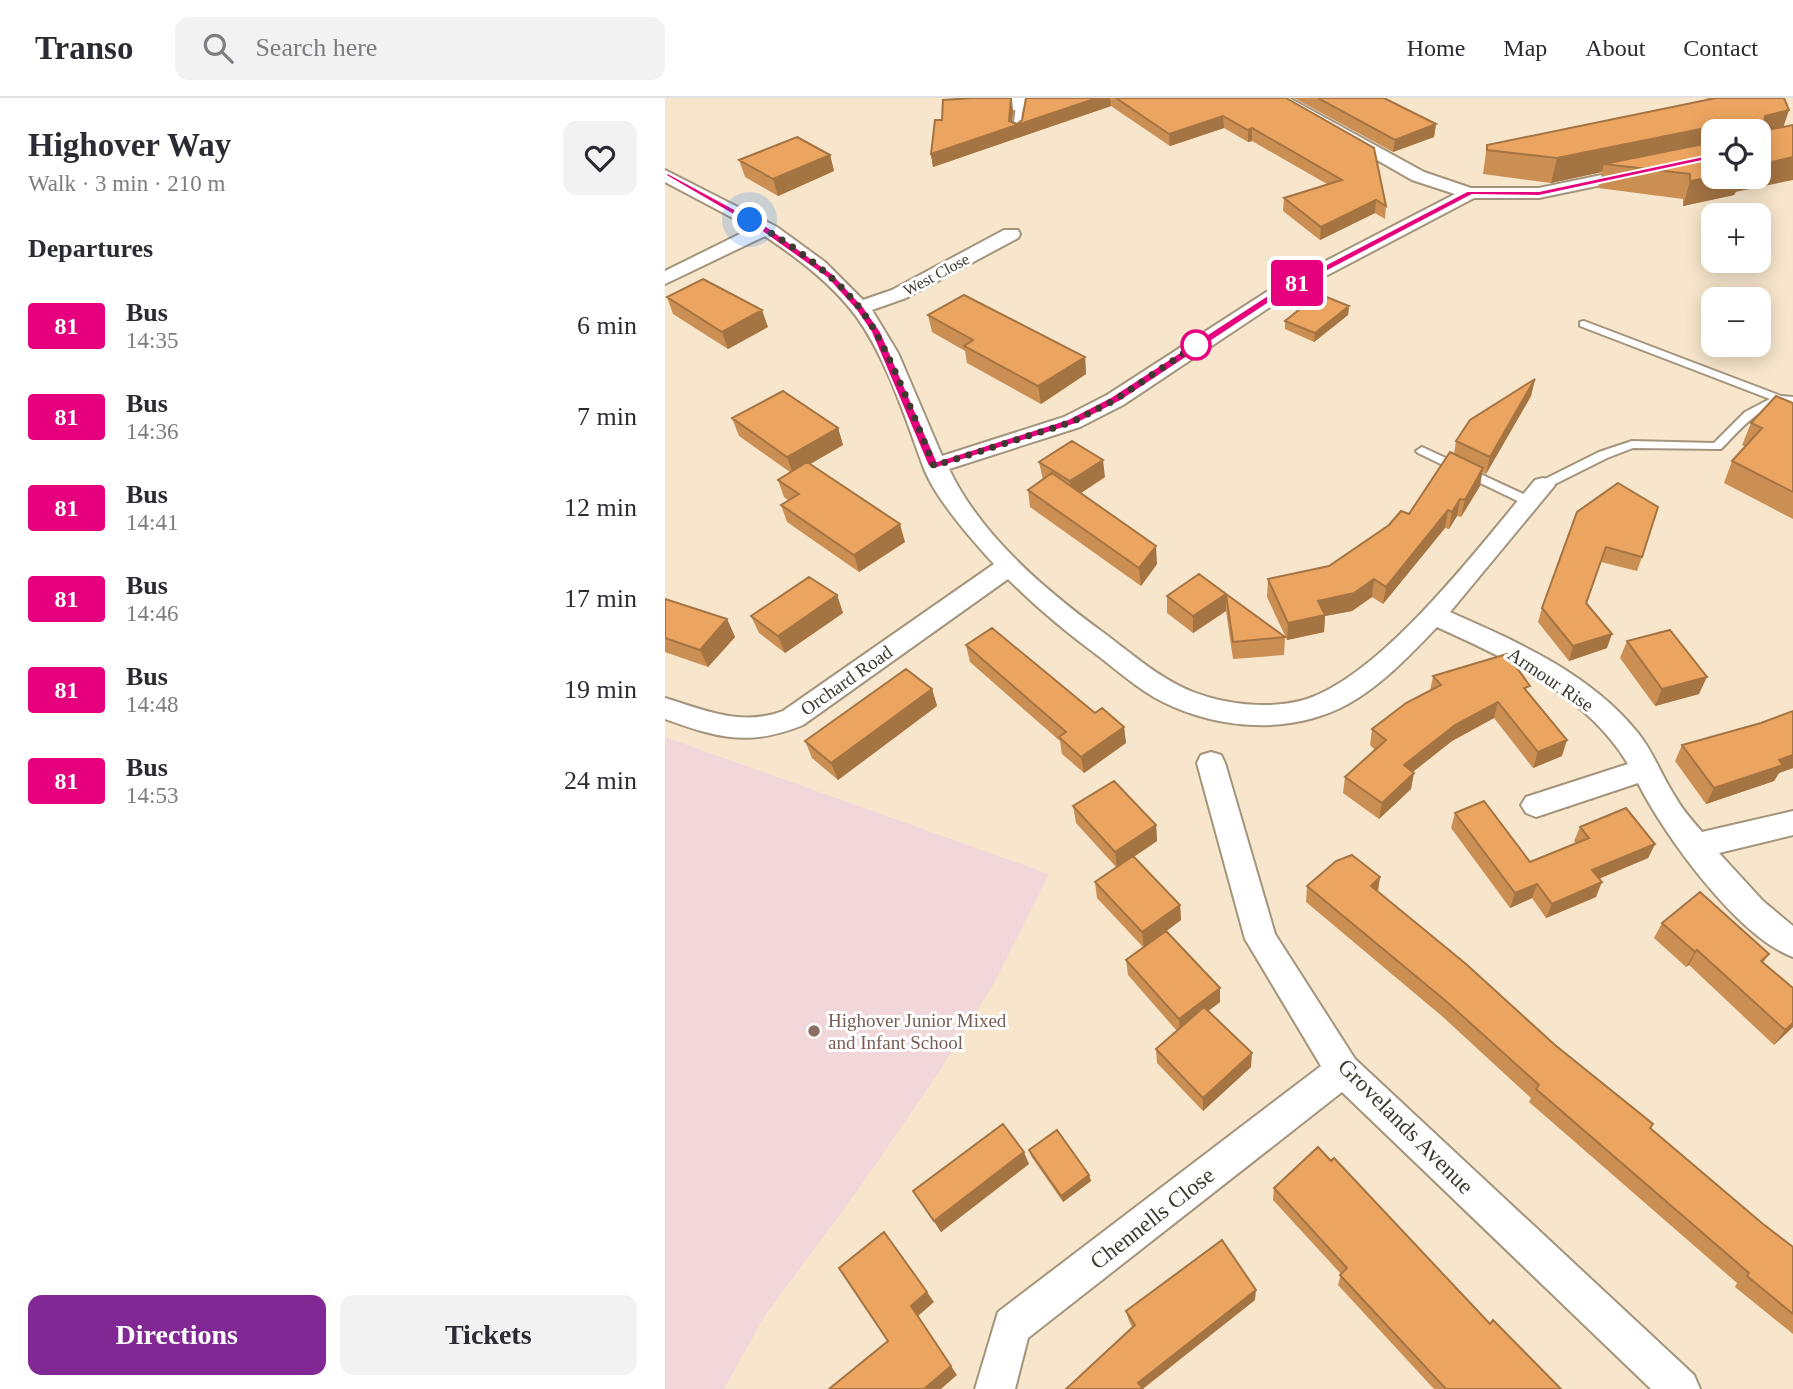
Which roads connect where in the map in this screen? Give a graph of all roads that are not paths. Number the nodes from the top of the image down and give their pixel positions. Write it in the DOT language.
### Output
graph roads {
  1 [pos="1277,98"];
  2 [pos="1019,103"];
  3 [pos="1017,132"];
  4 [pos="1648,171"];
  5 [pos="665,175"];
  6 [pos="1470,193"];
  7 [pos="765,229"];
  8 [pos="1011,234"];
  9 [pos="665,278"];
  10 [pos="859,308"];
  11 [pos="1584,324"];
  12 [pos="1779,400"];
  13 [pos="1793,400"];
  14 [pos="1423,452"];
  15 [pos="934,466"];
  16 [pos="1536,493"];
  17 [pos="1009,566"];
  18 [pos="1435,616"];
  19 [pos="665,708"];
  20 [pos="1211,763"];
  21 [pos="1646,770"];
  22 [pos="1536,805"];
  23 [pos="1793,823"];
  24 [pos="1696,846"];
  25 [pos="1793,943"];
  26 [pos="1343,1070"];
  27 [pos="995,1389"];
  28 [pos="1680,1389"];
  1 -- 6 [label="street"];
  2 -- 3 [label="lane"];
  4 -- 6 [label="street"];
  5 -- 7 [label="street"];
  6 -- 15 [label="street"];
  7 -- 9 [label="street"];
  7 -- 10 [label="street"];
  8 -- 10 [label="street, West Close"];
  10 -- 15 [label="street"];
  11 -- 12 [label="lane"];
  12 -- 13 [label="lane"];
  12 -- 16 [label="lane"];
  14 -- 16 [label="lane"];
  15 -- 17 [label="street"];
  16 -- 18 [label="street"];
  17 -- 18 [label="street"];
  17 -- 19 [label="street, Orchard Road"];
  18 -- 21 [label="street, Armour Rise"];
  20 -- 26 [label="street, Grovelands Avenue"];
  21 -- 22 [label="street"];
  21 -- 24 [label="street, Armour Rise"];
  23 -- 24 [label="street"];
  24 -- 25 [label="street, Armour Rise"];
  26 -- 27 [label="street, Chennells Close"];
  26 -- 28 [label="street, Grovelands Avenue"];
}
